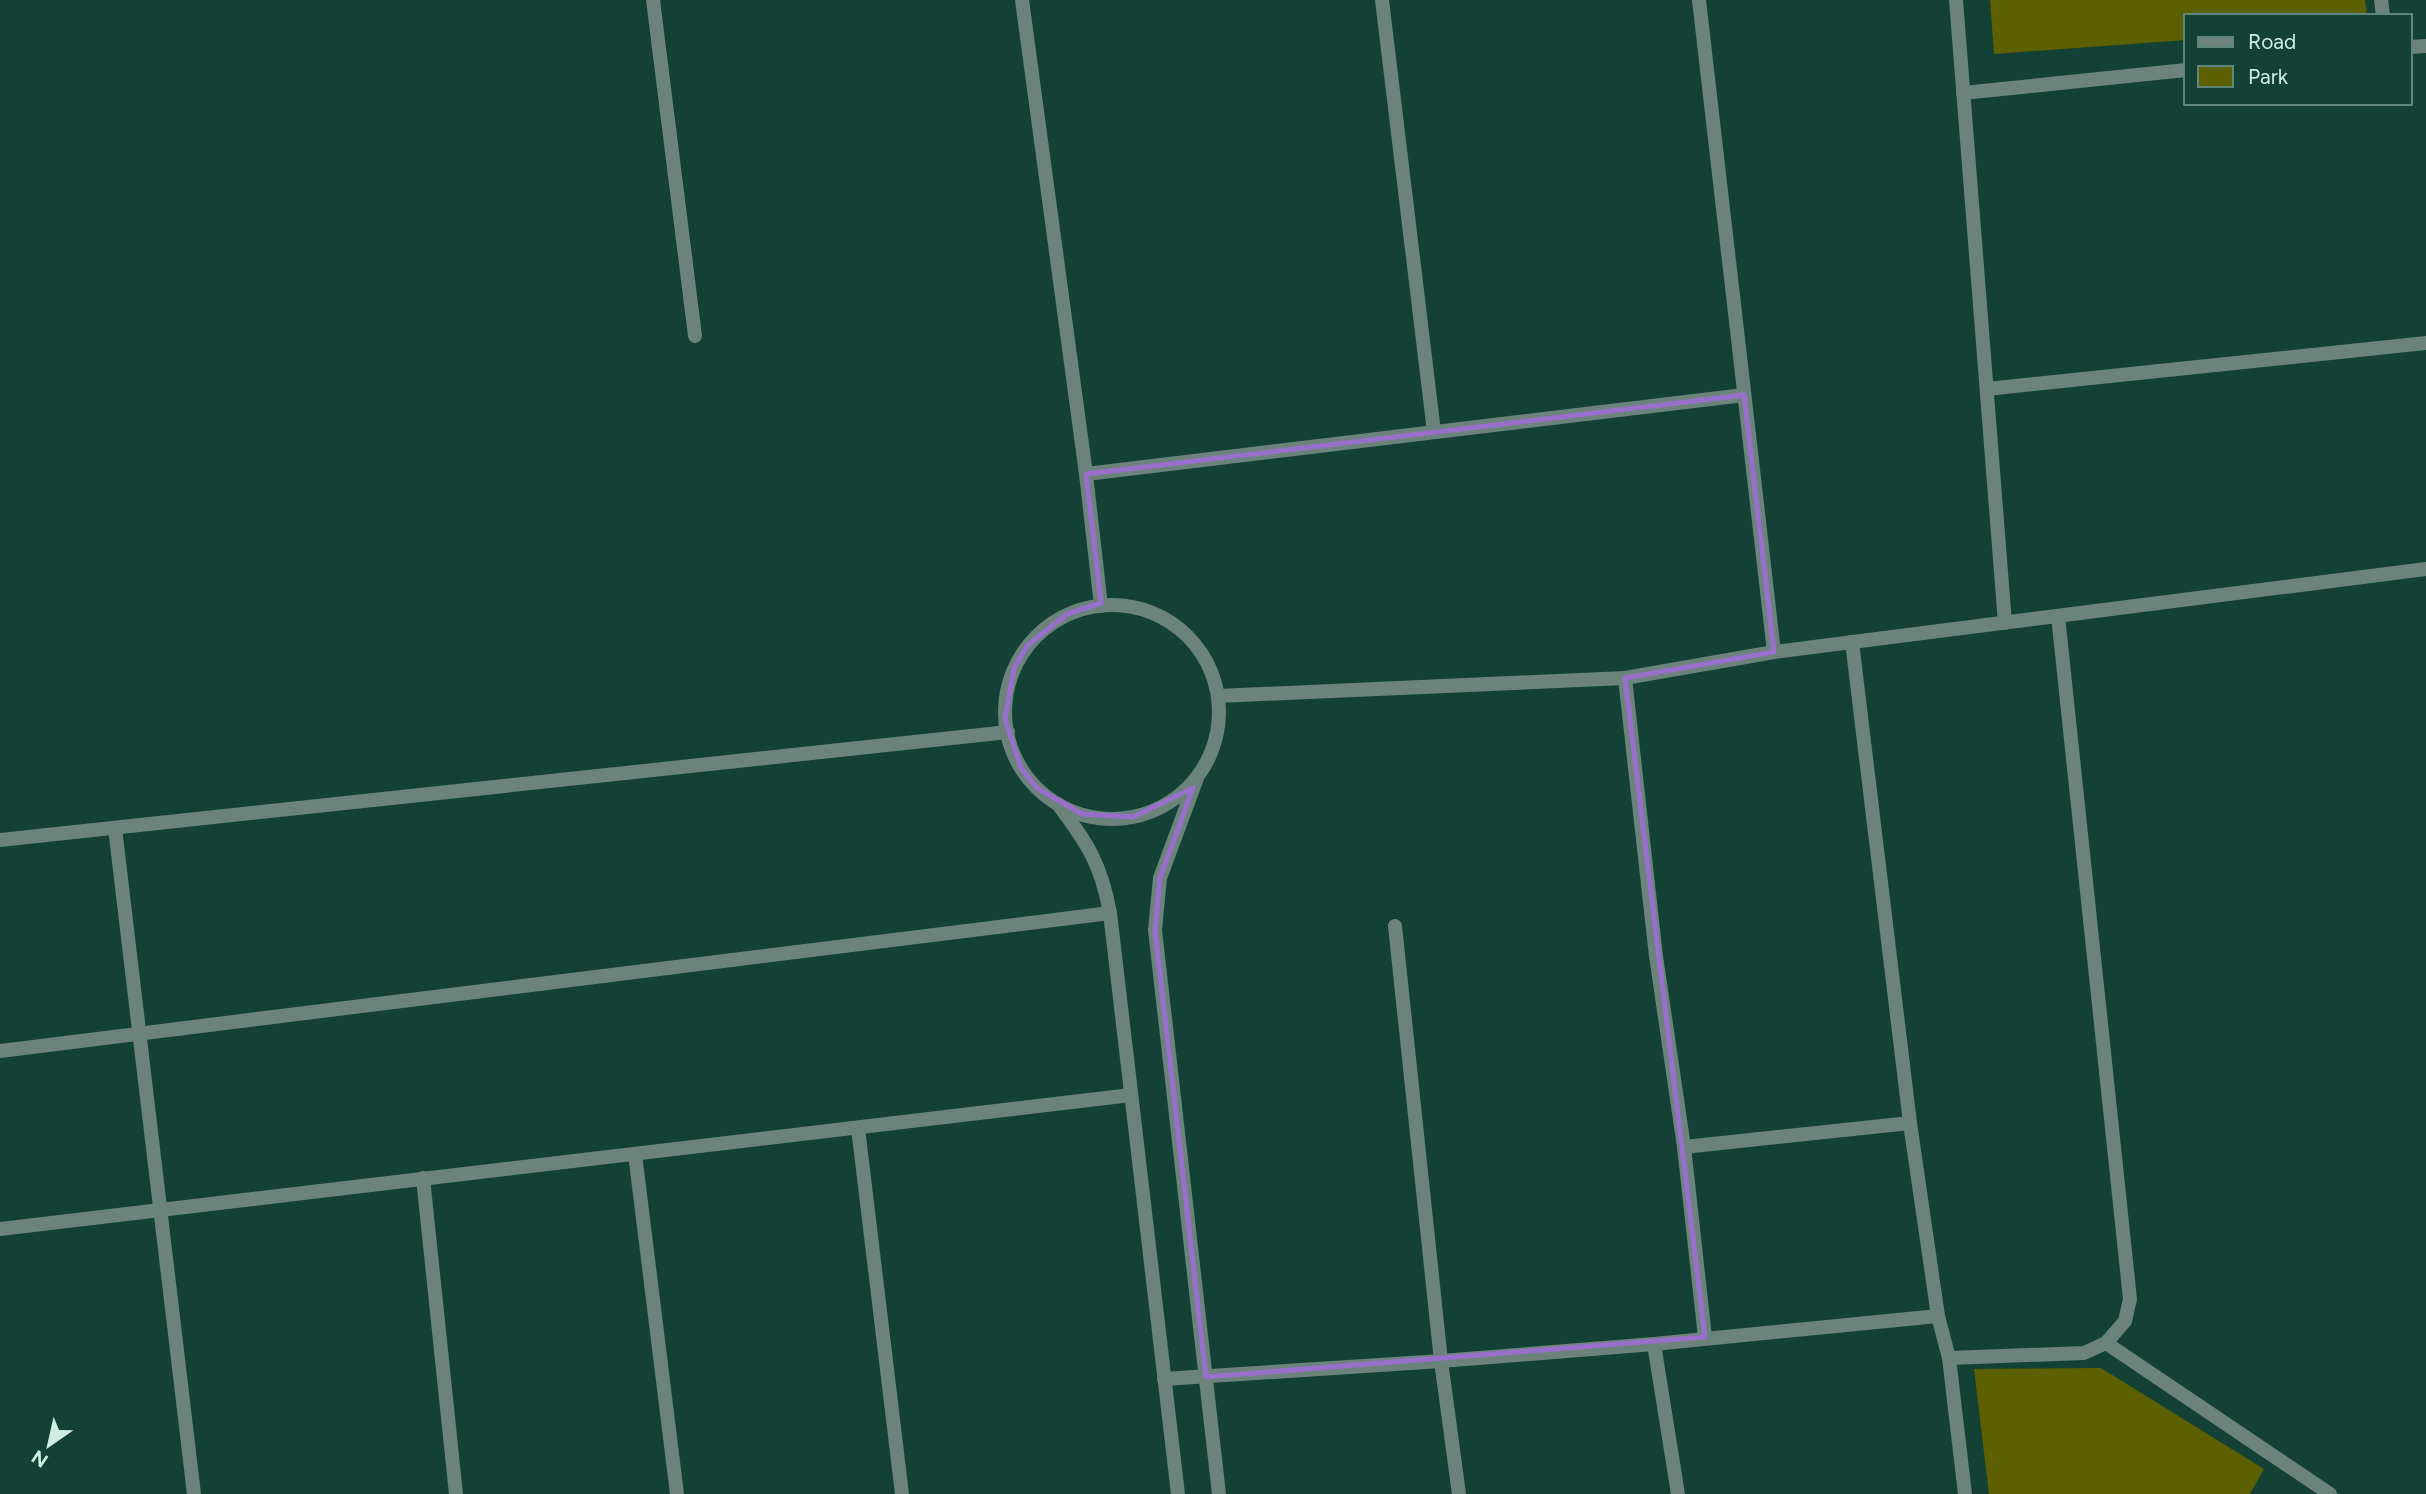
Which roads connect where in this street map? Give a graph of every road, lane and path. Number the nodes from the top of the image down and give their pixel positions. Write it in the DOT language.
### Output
graph roads {
  1 [pos="653,0"];
  2 [pos="1021,0"];
  3 [pos="1382,0"];
  4 [pos="1699,0"];
  5 [pos="1956,0"];
  6 [pos="2184,70"];
  7 [pos="1963,93"];
  8 [pos="695,336"];
  9 [pos="2426,343"];
  10 [pos="1987,389"];
  11 [pos="1744,395"];
  12 [pos="1434,432"];
  13 [pos="1087,474"];
  14 [pos="2426,569"];
  15 [pos="1101,606"];
  16 [pos="2058,616"];
  17 [pos="2005,623"];
  18 [pos="1852,642"];
  19 [pos="1774,652"];
  20 [pos="1625,678"];
  21 [pos="1218,696"];
  22 [pos="1008,732"];
  23 [pos="1197,778"];
  24 [pos="1058,804"];
  25 [pos="115,828"];
  26 [pos="0,840"];
  27 [pos="1110,913"];
  28 [pos="1395,926"];
  29 [pos="140,1034"];
  30 [pos="0,1051"];
  31 [pos="1131,1095"];
  32 [pos="1910,1123"];
  33 [pos="858,1128"];
  34 [pos="1684,1147"];
  35 [pos="635,1154"];
  36 [pos="423,1178"];
  37 [pos="160,1209"];
  38 [pos="0,1229"];
  39 [pos="1938,1316"];
  40 [pos="1705,1337"];
  41 [pos="1654,1343"];
  42 [pos="2106,1343"];
  43 [pos="1949,1358"];
  44 [pos="1441,1361"];
  45 [pos="1206,1377"];
  46 [pos="1164,1379"];
  47 [pos="194,1494"];
  48 [pos="456,1494"];
  49 [pos="677,1494"];
  50 [pos="902,1494"];
  51 [pos="1178,1494"];
  52 [pos="1219,1494"];
  53 [pos="1459,1494"];
  54 [pos="1678,1494"];
  55 [pos="1965,1494"];
  56 [pos="2329,1494"];
  1 -- 8 [label="street"];
  2 -- 13 [label="street"];
  3 -- 12 [label="street"];
  4 -- 11 [label="street"];
  5 -- 7 [label="street"];
  6 -- 7 [label="street"];
  7 -- 10 [label="street"];
  9 -- 10 [label="street"];
  10 -- 17 [label="street"];
  11 -- 12 [label="street"];
  11 -- 19 [label="street"];
  12 -- 13 [label="street"];
  13 -- 15 [label="street"];
  14 -- 16 [label="street"];
  15 -- 21 [label="street"];
  15 -- 22 [label="street"];
  16 -- 17 [label="street"];
  16 -- 42 [label="street"];
  17 -- 18 [label="street"];
  18 -- 19 [label="street"];
  18 -- 32 [label="street"];
  19 -- 20 [label="street"];
  20 -- 21 [label="street"];
  20 -- 34 [label="street"];
  21 -- 23 [label="street"];
  22 -- 24 [label="street"];
  22 -- 25 [label="street"];
  23 -- 24 [label="street"];
  23 -- 45 [label="street"];
  24 -- 27 [label="street"];
  25 -- 26 [label="street"];
  25 -- 29 [label="street"];
  27 -- 29 [label="street"];
  27 -- 31 [label="street"];
  28 -- 44 [label="street"];
  29 -- 30 [label="street"];
  29 -- 37 [label="street"];
  31 -- 33 [label="street"];
  31 -- 46 [label="street"];
  32 -- 34 [label="street"];
  32 -- 39 [label="street"];
  33 -- 35 [label="street"];
  33 -- 50 [label="street"];
  34 -- 40 [label="street"];
  35 -- 36 [label="street"];
  35 -- 49 [label="street"];
  36 -- 37 [label="street"];
  36 -- 48 [label="street"];
  37 -- 38 [label="street"];
  37 -- 47 [label="street"];
  39 -- 40 [label="street"];
  39 -- 43 [label="street"];
  40 -- 41 [label="street"];
  41 -- 44 [label="street"];
  41 -- 54 [label="street"];
  42 -- 43 [label="street"];
  42 -- 56 [label="street"];
  43 -- 55 [label="street"];
  44 -- 45 [label="street"];
  44 -- 53 [label="street"];
  45 -- 46 [label="street"];
  45 -- 52 [label="street"];
  46 -- 51 [label="street"];
}
